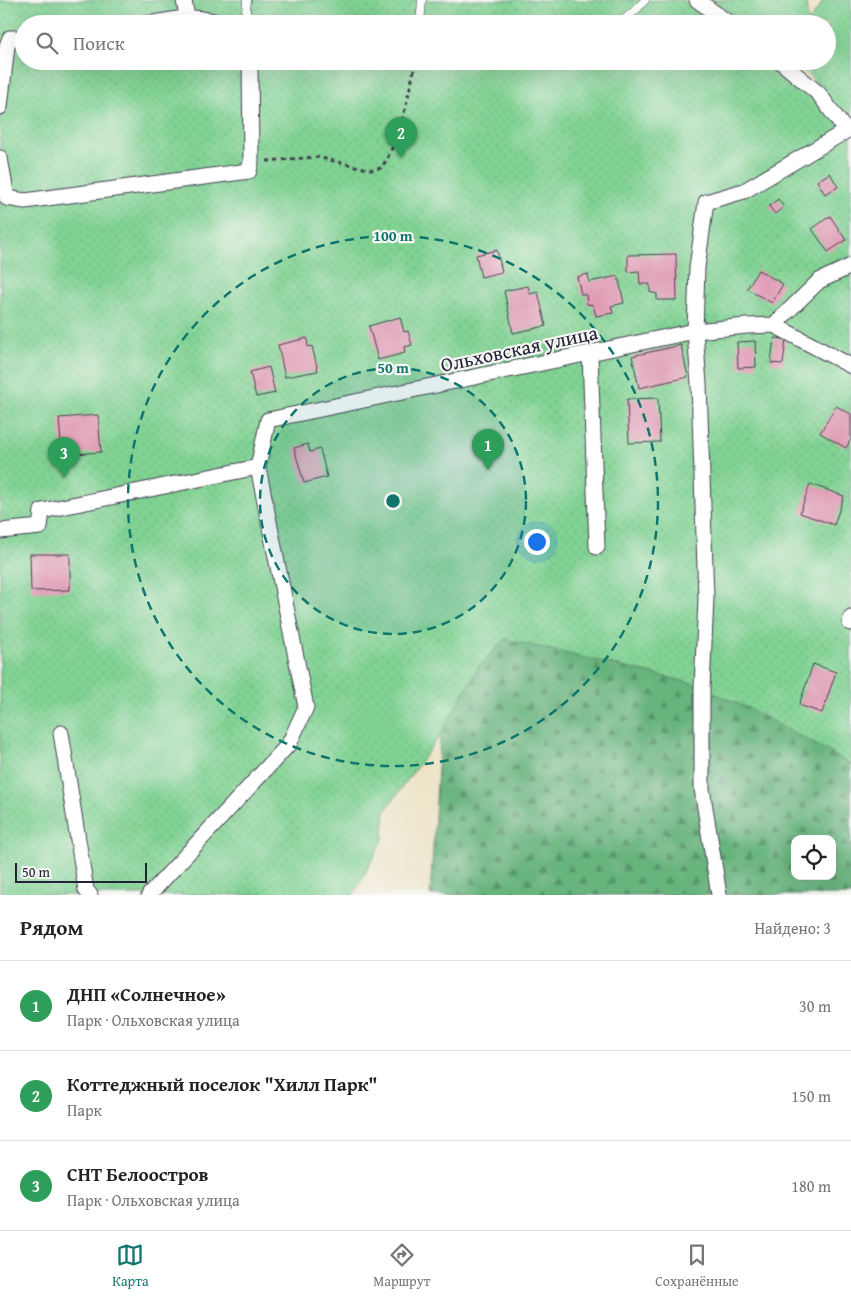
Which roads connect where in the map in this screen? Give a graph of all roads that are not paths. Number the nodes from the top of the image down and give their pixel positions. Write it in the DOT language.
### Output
graph roads {
  1 [pos="184,0"];
  2 [pos="247,0"];
  3 [pos="422,0"];
  4 [pos="645,0"];
  5 [pos="697,0"];
  6 [pos="187,15"];
  7 [pos="247,15"];
  8 [pos="421,15"];
  9 [pos="630,15"];
  10 [pos="718,15"];
  11 [pos="15,38"];
  12 [pos="250,70"];
  13 [pos="791,70"];
  14 [pos="0,107"];
  15 [pos="848,129"];
  16 [pos="0,158"];
  17 [pos="851,266"];
  18 [pos="774,325"];
  19 [pos="695,331"];
  20 [pos="590,354"];
  21 [pos="851,366"];
  22 [pos="258,467"];
  23 [pos="0,531"];
  24 [pos="597,547"];
  25 [pos="61,733"];
  26 [pos="90,895"];
  27 [pos="149,895"];
  28 [pos="719,895"];
  1 -- 6 [label="street"];
  2 -- 7 [label="lane"];
  3 -- 8 [label="lane"];
  4 -- 9 [label="lane"];
  5 -- 10 [label="street"];
  11 -- 14 [label="street"];
  12 -- 16 [label="street"];
  13 -- 15 [label="street"];
  15 -- 19 [label="street"];
  17 -- 18 [label="street"];
  18 -- 19 [label="street, Ольховская улица"];
  18 -- 21 [label="street"];
  19 -- 20 [label="street, Ольховская улица"];
  19 -- 28 [label="street"];
  20 -- 22 [label="street, Ольховская улица"];
  20 -- 24 [label="street"];
  22 -- 23 [label="street"];
  22 -- 27 [label="street"];
  25 -- 26 [label="street"];
}
